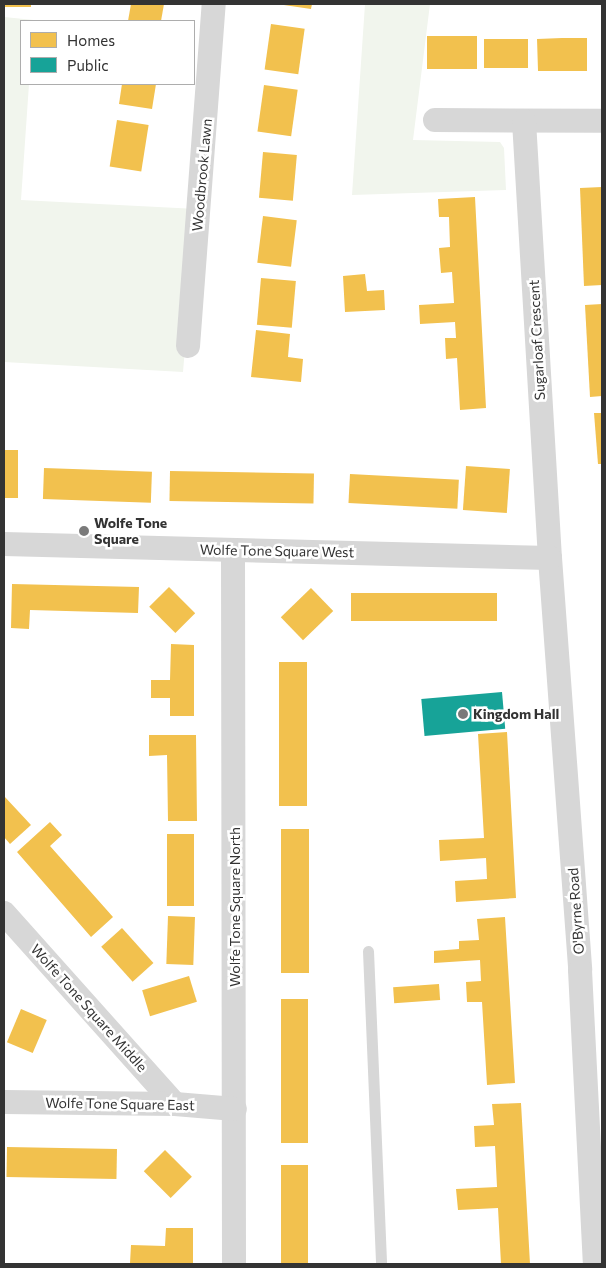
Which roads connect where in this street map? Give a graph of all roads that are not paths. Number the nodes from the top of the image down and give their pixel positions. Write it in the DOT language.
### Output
graph roads {
  1 [pos="214,4"];
  2 [pos="435,120"];
  3 [pos="524,121"];
  4 [pos="602,121"];
  5 [pos="188,346"];
  6 [pos="4,544"];
  7 [pos="233,550"];
  8 [pos="550,558"];
  9 [pos="4,913"];
  10 [pos="368,951"];
  11 [pos="4,1102"];
  12 [pos="175,1104"];
  13 [pos="235,1109"];
  14 [pos="234,1264"];
  15 [pos="382,1264"];
  16 [pos="596,1264"];
  1 -- 5 [label="street, Woodbrook Lawn"];
  2 -- 3 [label="street"];
  3 -- 4 [label="street"];
  3 -- 8 [label="street, Sugarloaf Crescent"];
  6 -- 7 [label="street, Wolfe Tone Square West"];
  7 -- 8 [label="street, Wolfe Tone Square West"];
  7 -- 13 [label="street, Wolfe Tone Square North"];
  8 -- 16 [label="street, O'Byrne Road"];
  9 -- 12 [label="street, Wolfe Tone Square Middle"];
  10 -- 15 [label="lane"];
  11 -- 12 [label="street, Wolfe Tone Square East"];
  12 -- 13 [label="street, Wolfe Tone Square East"];
  13 -- 14 [label="street, Wolfe Tone Square North"];
}
